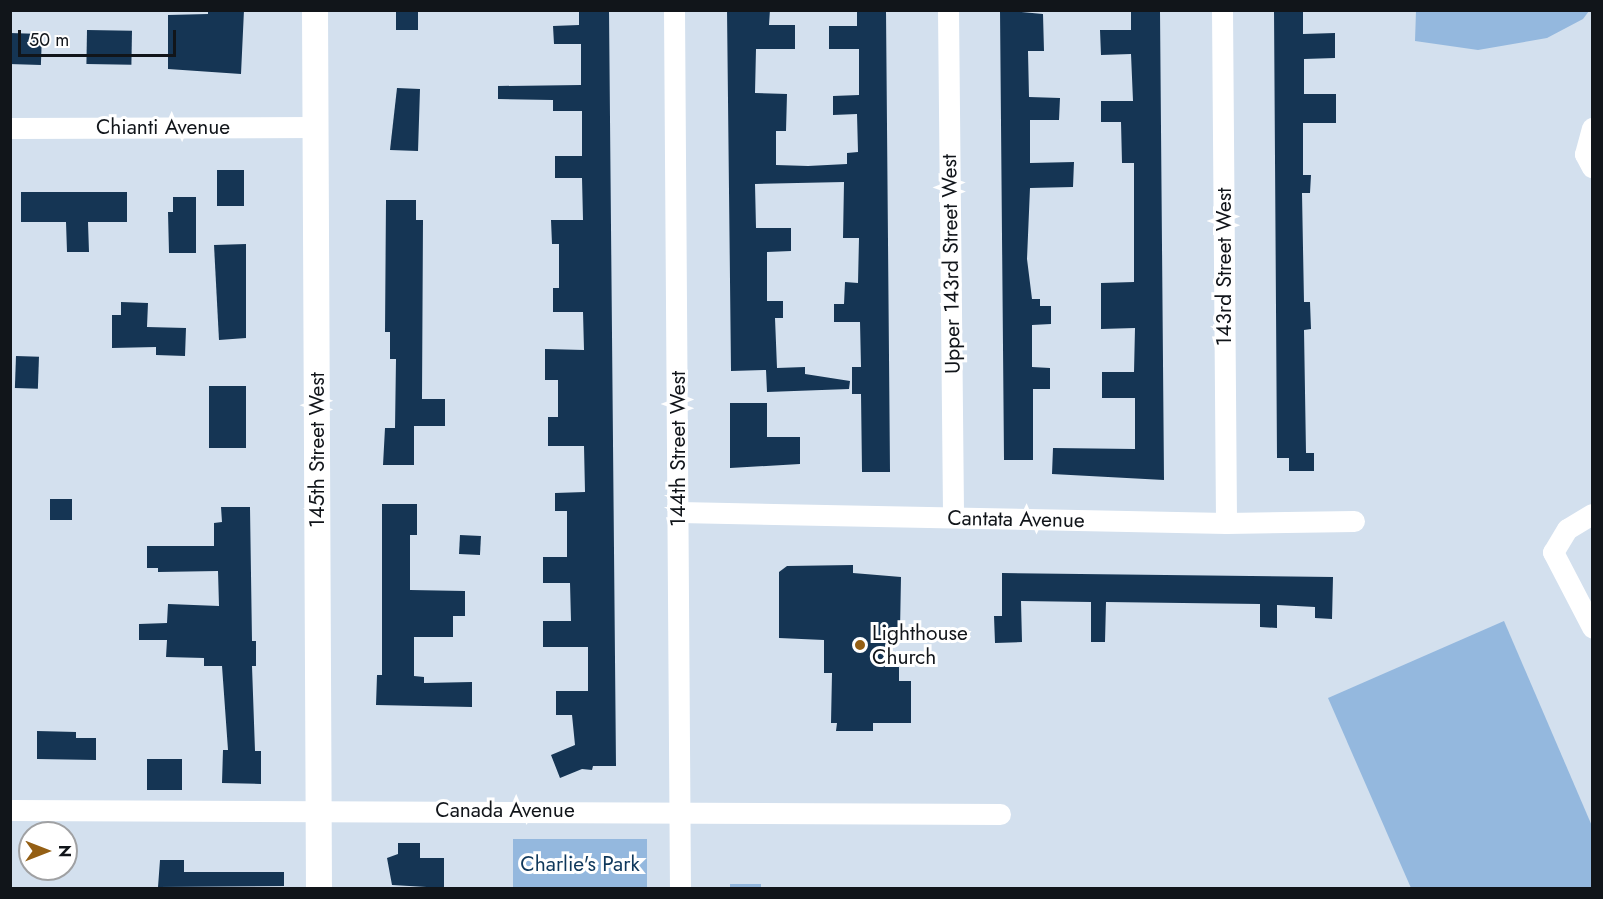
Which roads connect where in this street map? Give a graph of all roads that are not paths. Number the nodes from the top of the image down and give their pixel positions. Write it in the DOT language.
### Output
graph roads {
  1 [pos="315,10"];
  2 [pos="674,10"];
  3 [pos="948,10"];
  4 [pos="1222,10"];
  5 [pos="316,127"];
  6 [pos="10,128"];
  7 [pos="1593,128"];
  8 [pos="1593,167"];
  9 [pos="679,512"];
  10 [pos="1593,514"];
  11 [pos="953,517"];
  12 [pos="1354,521"];
  13 [pos="1226,523"];
  14 [pos="1593,627"];
  15 [pos="10,810"];
  16 [pos="318,810"];
  17 [pos="679,811"];
  18 [pos="1000,814"];
  19 [pos="319,888"];
  20 [pos="680,888"];
  1 -- 5 [label="street, 145th Street West"];
  2 -- 9 [label="street, 144th Street West"];
  3 -- 11 [label="street, Upper 143rd Street West"];
  4 -- 13 [label="street, 143rd Street West"];
  5 -- 6 [label="street, Chianti Avenue"];
  5 -- 16 [label="street, 145th Street West"];
  7 -- 8 [label="street"];
  9 -- 11 [label="street, Cantata Avenue"];
  9 -- 17 [label="street, 144th Street West"];
  10 -- 14 [label="street"];
  11 -- 13 [label="street, Cantata Avenue"];
  12 -- 13 [label="street, Cantata Avenue"];
  15 -- 16 [label="street, Canada Avenue"];
  16 -- 17 [label="street, Canada Avenue"];
  16 -- 19 [label="street, 145th Street West"];
  17 -- 18 [label="street, Canada Avenue"];
  17 -- 20 [label="street, 144th Street West"];
}
